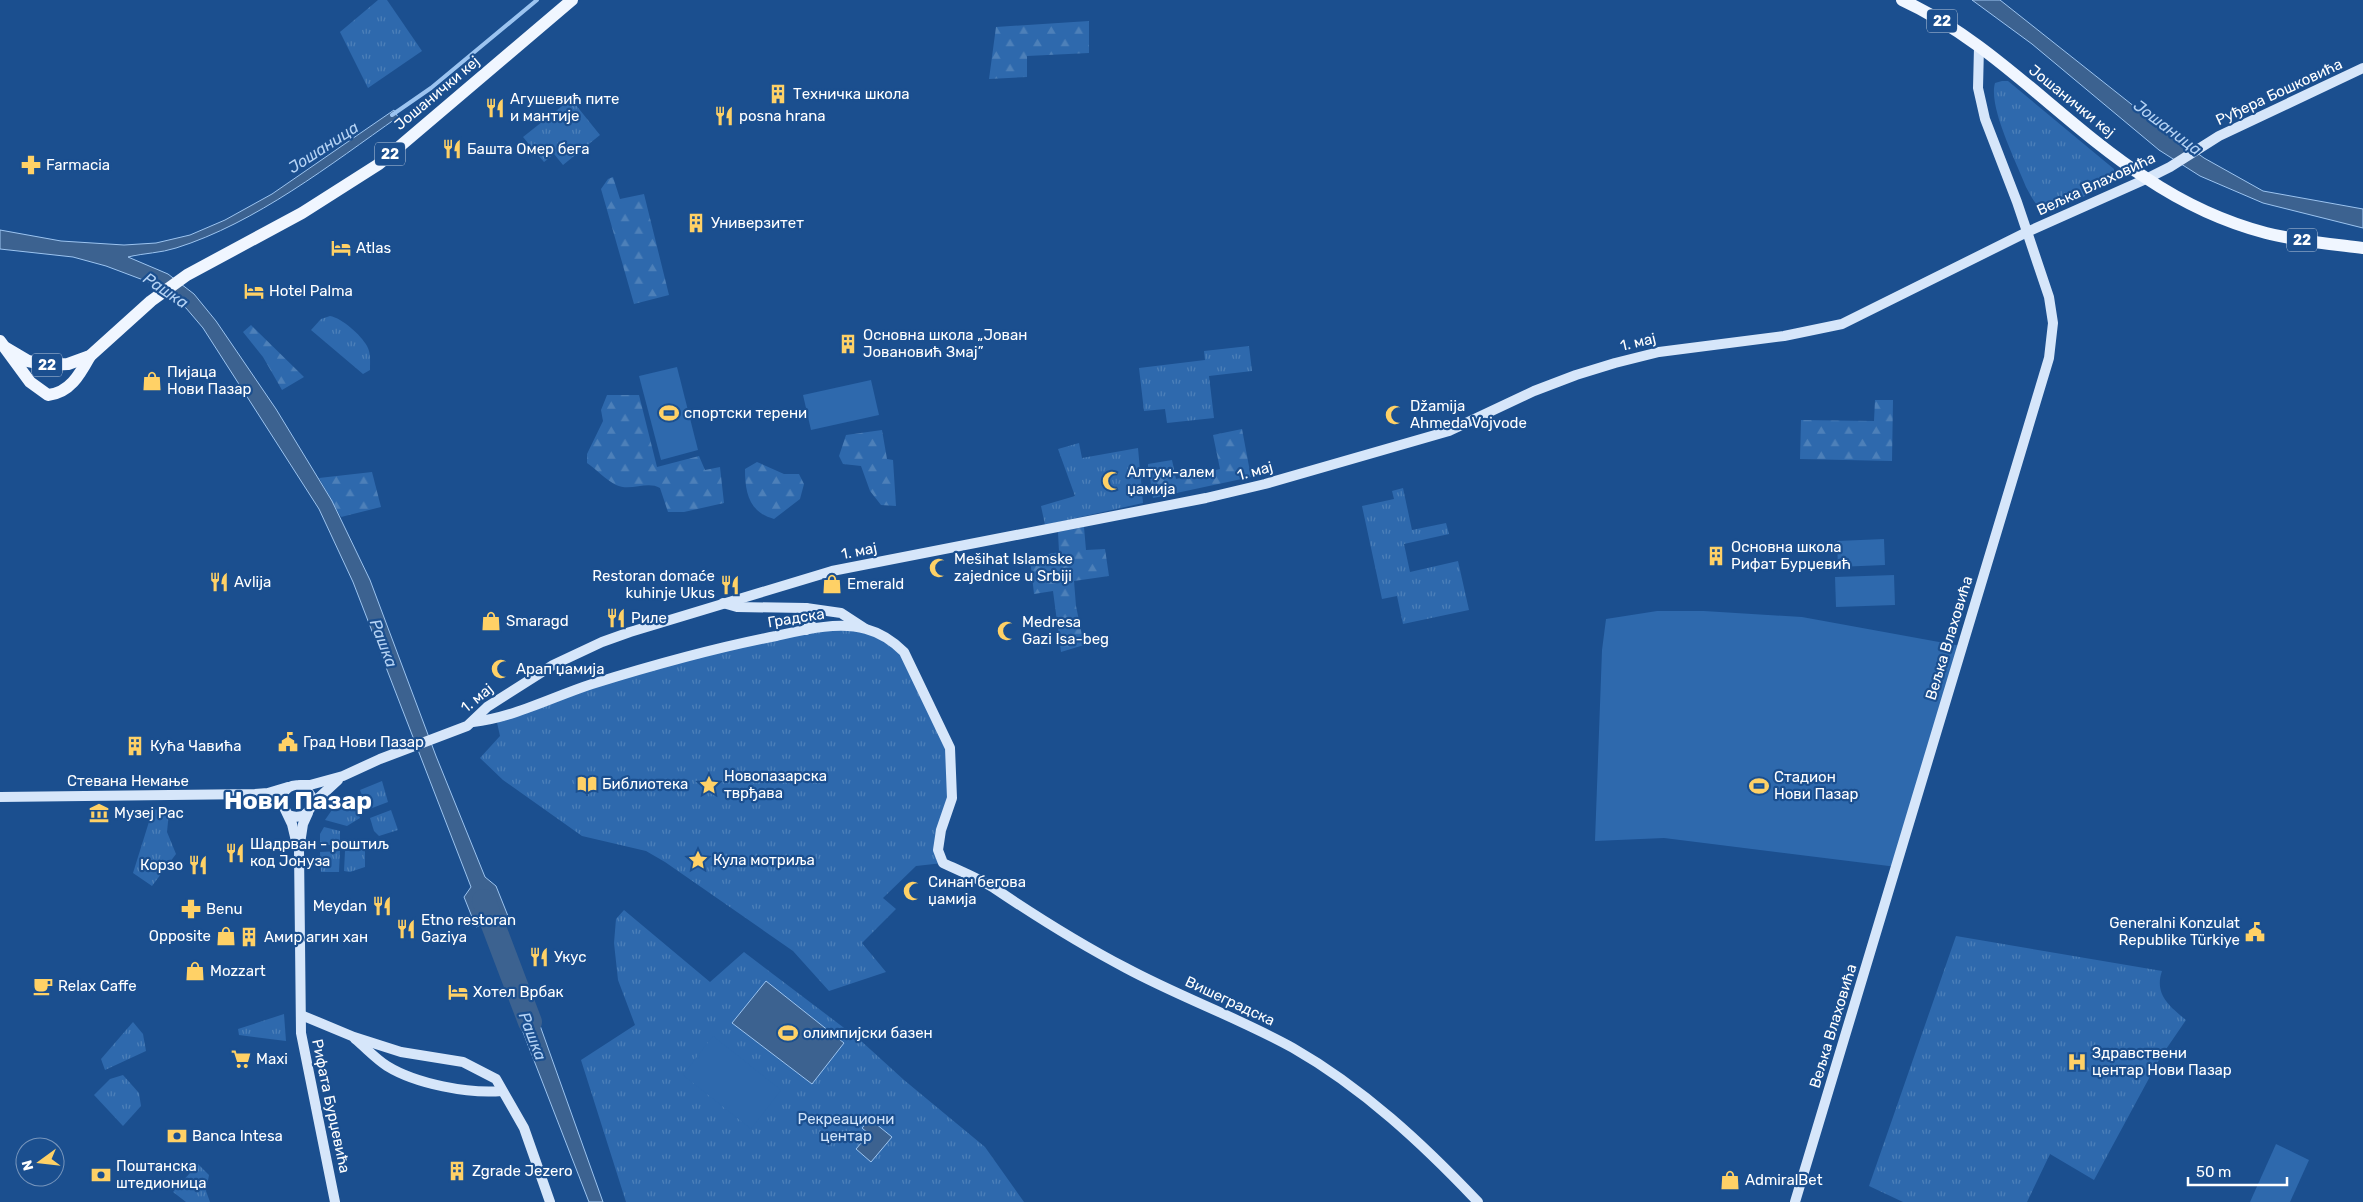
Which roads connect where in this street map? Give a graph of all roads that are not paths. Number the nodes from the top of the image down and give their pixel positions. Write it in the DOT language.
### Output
graph roads {
  1 [pos="572,0"];
  2 [pos="1902,0"];
  3 [pos="1979,47"];
  4 [pos="2363,68"];
  5 [pos="2170,167"];
  6 [pos="2146,179"];
  7 [pos="2027,232"];
  8 [pos="2363,248"];
  9 [pos="3,345"];
  10 [pos="90,356"];
  11 [pos="722,603"];
  12 [pos="806,608"];
  13 [pos="864,628"];
  14 [pos="806,630"];
  15 [pos="473,722"];
  16 [pos="343,776"];
  17 [pos="300,785"];
  18 [pos="288,787"];
  19 [pos="255,794"];
  20 [pos="0,796"];
  21 [pos="310,808"];
  22 [pos="285,810"];
  23 [pos="299,850"];
  24 [pos="943,863"];
  25 [pos="300,1015"];
  26 [pos="354,1038"];
  27 [pos="502,1091"];
  28 [pos="335,1202"];
  29 [pos="550,1202"];
  30 [pos="1478,1202"];
  31 [pos="1795,1202"];
  1 -- 10 [label="main road, Јошанички кеј / 22"];
  2 -- 3 [label="main road, Јошанички кеј / 22"];
  3 -- 6 [label="main road, Јошанички кеј / 22"];
  3 -- 7 [label="street"];
  4 -- 5 [label="street, Руђера Бошковића"];
  5 -- 6 [label="street, Вељка Влаховића"];
  6 -- 7 [label="street, Вељка Влаховића"];
  6 -- 8 [label="main road, 22"];
  7 -- 11 [label="street, 1. мај"];
  7 -- 31 [label="street, Вељка Влаховића"];
  9 -- 10 [label="main road, 22"];
  9 -- 10 [label="main road, 22"];
  11 -- 12 [label="street"];
  11 -- 15 [label="street, 1. мај"];
  12 -- 13 [label="street"];
  12 -- 14 [label="street"];
  13 -- 14 [label="street, Градска"];
  13 -- 24 [label="street, Градска"];
  14 -- 15 [label="street, Градска"];
  15 -- 16 [label="street, 1. мај"];
  16 -- 17 [label="street"];
  16 -- 21 [label="street"];
  17 -- 18 [label="street"];
  17 -- 21 [label="street"];
  18 -- 19 [label="street"];
  18 -- 22 [label="street"];
  19 -- 20 [label="street, Стевана Немање"];
  19 -- 22 [label="street"];
  21 -- 22 [label="street"];
  21 -- 23 [label="street, Рифата Бурџевића"];
  22 -- 23 [label="street, Рифата Бурџевића"];
  23 -- 25 [label="street, Рифата Бурџевића"];
  24 -- 30 [label="street, Вишеградска"];
  25 -- 26 [label="street, Рифата Бурџевића"];
  25 -- 28 [label="street, Рифата Бурџевића"];
  26 -- 27 [label="street"];
  26 -- 27 [label="street"];
  27 -- 29 [label="street"];
}
